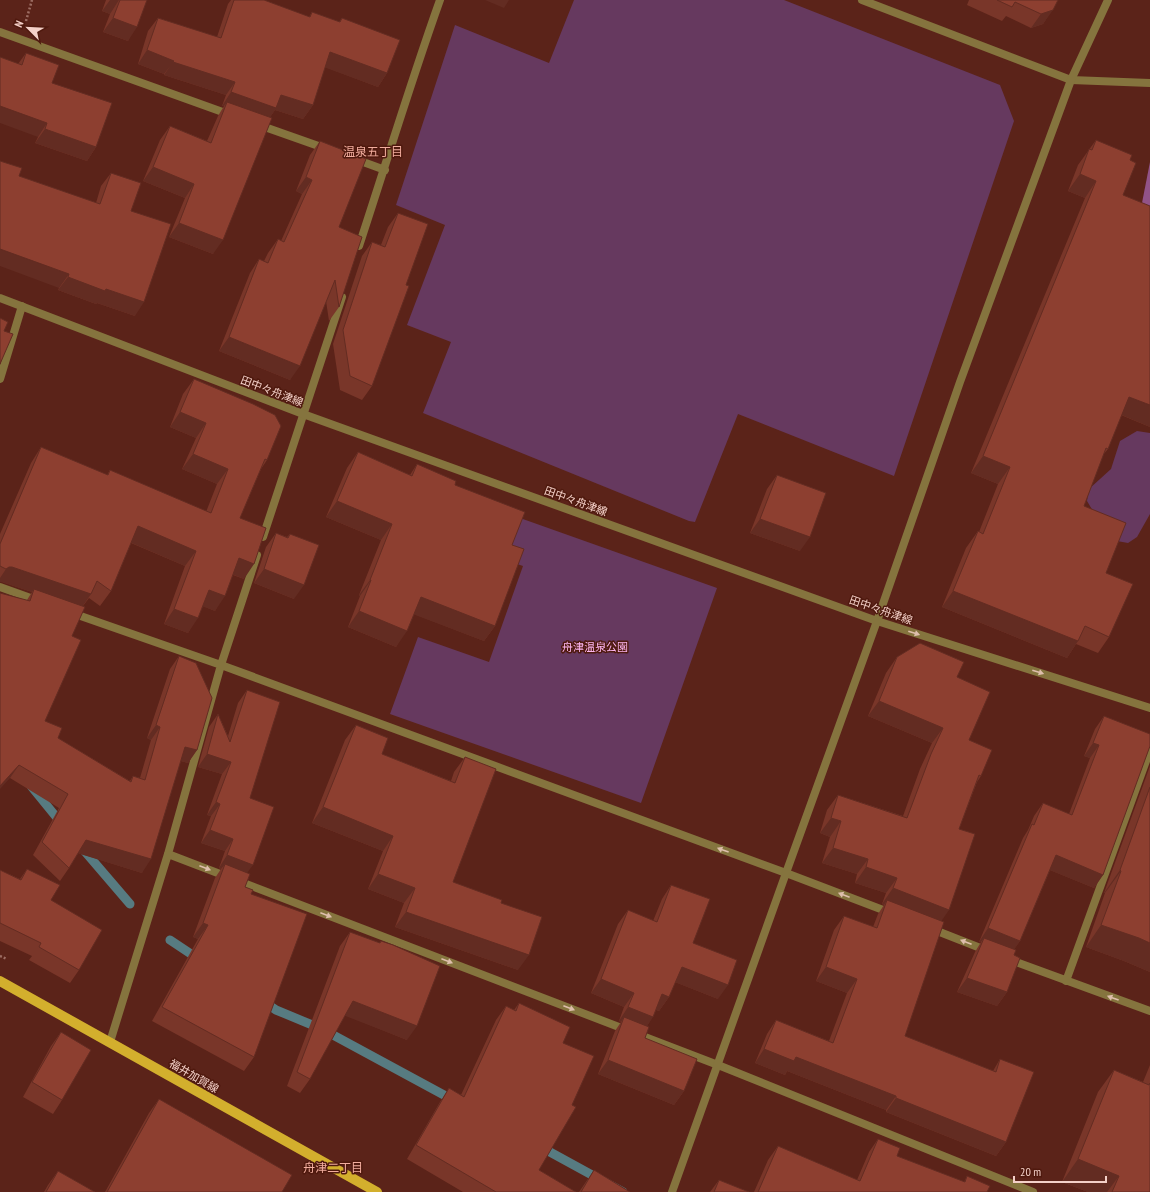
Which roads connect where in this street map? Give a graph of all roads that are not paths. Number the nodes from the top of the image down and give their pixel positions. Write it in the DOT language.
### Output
graph roads {
  1 [pos="440,0"];
  2 [pos="862,0"];
  3 [pos="1108,0"];
  4 [pos="0,32"];
  5 [pos="1071,80"];
  6 [pos="1150,83"];
  7 [pos="236,116"];
  8 [pos="251,122"];
  9 [pos="332,151"];
  10 [pos="347,157"];
  11 [pos="384,170"];
  12 [pos="357,251"];
  13 [pos="345,288"];
  14 [pos="0,298"];
  15 [pos="22,306"];
  16 [pos="0,379"];
  17 [pos="303,414"];
  18 [pos="0,587"];
  19 [pos="44,603"];
  20 [pos="66,611"];
  21 [pos="877,621"];
  22 [pos="221,665"];
  23 [pos="1150,708"];
  24 [pos="1150,750"];
  25 [pos="168,854"];
  26 [pos="786,873"];
  27 [pos="896,916"];
  28 [pos="926,927"];
  29 [pos="0,981"];
  30 [pos="1066,981"];
  31 [pos="1150,1011"];
  32 [pos="110,1042"];
  33 [pos="718,1065"];
  34 [pos="377,1192"];
  35 [pos="672,1192"];
  36 [pos="1033,1192"];
  1 -- 11 [label="street"];
  2 -- 5 [label="street"];
  3 -- 5 [label="street"];
  4 -- 7 [label="street"];
  5 -- 6 [label="street"];
  5 -- 21 [label="street"];
  8 -- 9 [label="street"];
  10 -- 11 [label="street"];
  11 -- 12 [label="street"];
  13 -- 17 [label="street"];
  14 -- 15 [label="street, 田中々舟津線"];
  15 -- 16 [label="street"];
  15 -- 17 [label="street, 田中々舟津線"];
  17 -- 21 [label="street, 田中々舟津線"];
  17 -- 22 [label="street"];
  18 -- 19 [label="street"];
  20 -- 22 [label="street"];
  21 -- 23 [label="street, 田中々舟津線, one-way"];
  21 -- 26 [label="street"];
  22 -- 25 [label="street"];
  26 -- 22 [label="street, one-way"];
  24 -- 30 [label="street"];
  25 -- 32 [label="street"];
  25 -- 33 [label="street, one-way"];
  27 -- 26 [label="street, one-way"];
  26 -- 33 [label="street"];
  30 -- 28 [label="street, one-way"];
  29 -- 32 [label="main road, 福井加賀線"];
  31 -- 30 [label="street, one-way"];
  32 -- 34 [label="main road, 福井加賀線"];
  33 -- 35 [label="street"];
  33 -- 36 [label="street"];
}
